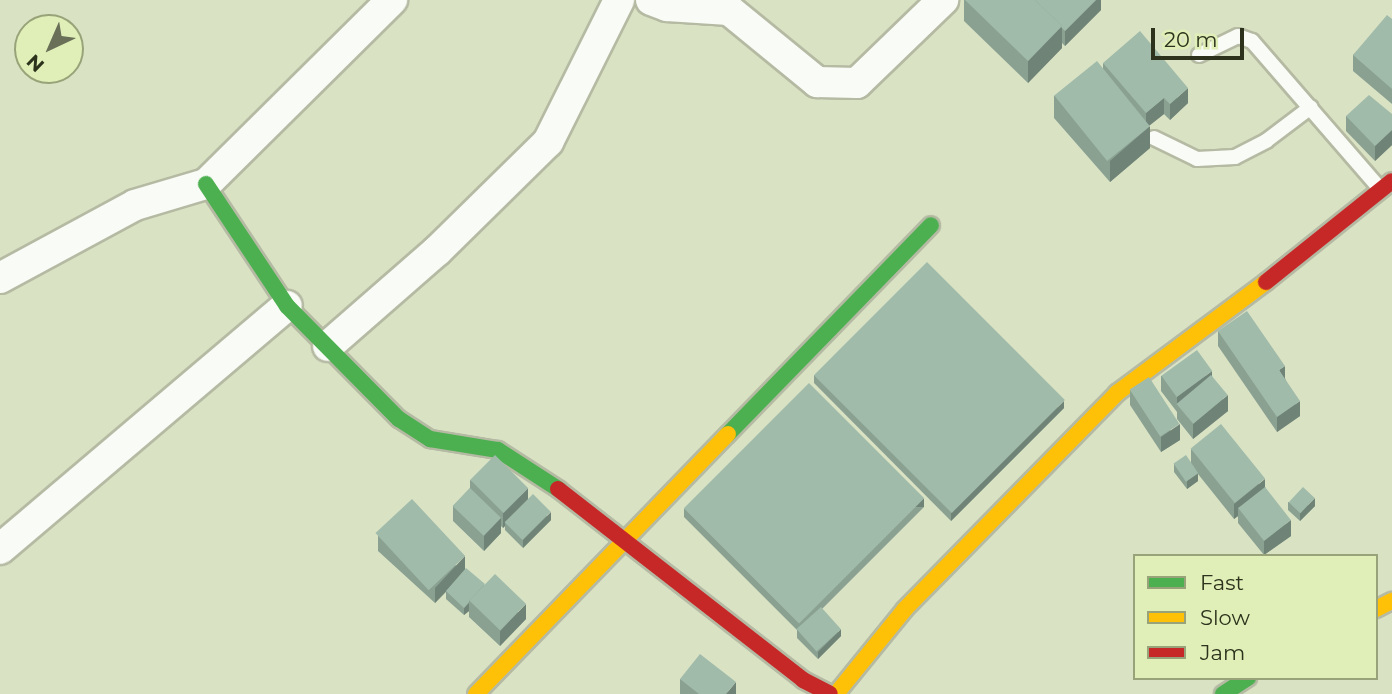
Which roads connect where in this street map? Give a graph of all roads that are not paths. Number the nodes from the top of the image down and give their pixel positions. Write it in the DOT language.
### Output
graph roads {
  1 [pos="392,0"];
  2 [pos="619,0"];
  3 [pos="651,0"];
  4 [pos="943,0"];
  5 [pos="1199,55"];
  6 [pos="1311,107"];
  7 [pos="1154,138"];
  8 [pos="206,184"];
  9 [pos="1387,186"];
  10 [pos="931,225"];
  11 [pos="0,278"];
  12 [pos="287,306"];
  13 [pos="328,346"];
  14 [pos="625,542"];
  15 [pos="0,549"];
  16 [pos="1245,680"];
  17 [pos="476,694"];
  18 [pos="830,694"];
  19 [pos="836,694"];
  20 [pos="1223,694"];
  1 -- 8 [label="street"];
  2 -- 13 [label="street"];
  3 -- 4 [label="street"];
  5 -- 6 [label="lane"];
  6 -- 7 [label="lane"];
  6 -- 9 [label="lane"];
  8 -- 11 [label="street"];
  8 -- 12 [label="street"];
  9 -- 19 [label="street"];
  10 -- 14 [label="street"];
  12 -- 13 [label="street"];
  12 -- 15 [label="street"];
  13 -- 14 [label="street"];
  14 -- 17 [label="street"];
  14 -- 18 [label="street"];
  16 -- 20 [label="street"];
}
